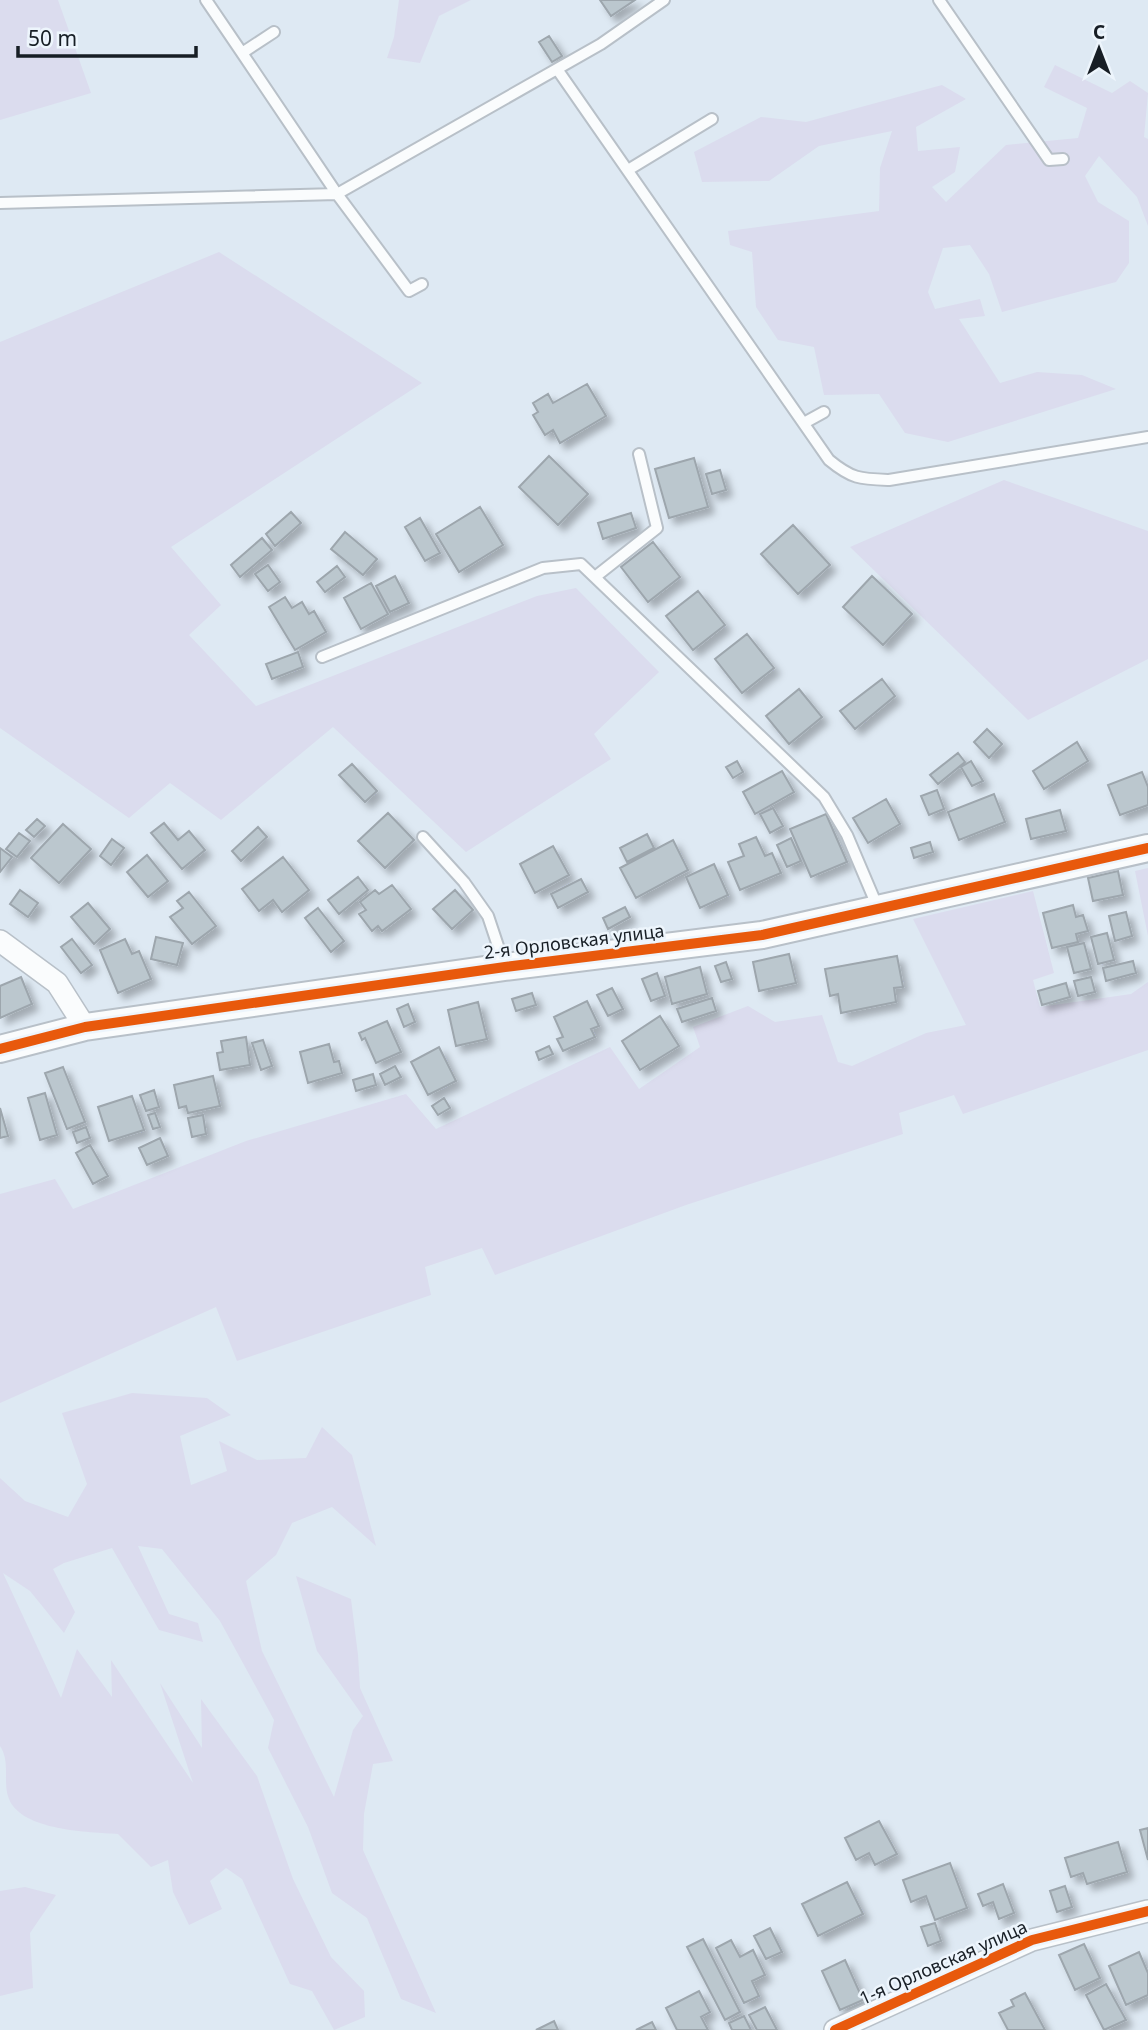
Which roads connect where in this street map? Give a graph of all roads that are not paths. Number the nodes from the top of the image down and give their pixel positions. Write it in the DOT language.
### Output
graph roads {
  1 [pos="206,0"];
  2 [pos="939,0"];
  3 [pos="662,1"];
  4 [pos="274,32"];
  5 [pos="242,52"];
  6 [pos="558,69"];
  7 [pos="712,119"];
  8 [pos="1063,159"];
  9 [pos="628,170"];
  10 [pos="337,194"];
  11 [pos="0,203"];
  12 [pos="422,284"];
  13 [pos="824,412"];
  14 [pos="804,423"];
  15 [pos="1148,437"];
  16 [pos="639,454"];
  17 [pos="595,577"];
  18 [pos="321,657"];
  19 [pos="423,836"];
  20 [pos="1148,848"];
  21 [pos="879,910"];
  22 [pos="0,941"];
  23 [pos="505,967"];
  24 [pos="85,1027"];
  25 [pos="0,1049"];
  26 [pos="1148,1911"];
  27 [pos="835,2030"];
  1 -- 5 [label="lane"];
  2 -- 8 [label="lane"];
  3 -- 6 [label="lane"];
  4 -- 5 [label="lane"];
  5 -- 10 [label="lane"];
  6 -- 9 [label="lane"];
  6 -- 10 [label="lane"];
  7 -- 9 [label="lane"];
  9 -- 14 [label="lane"];
  10 -- 11 [label="lane"];
  10 -- 12 [label="lane"];
  13 -- 14 [label="lane"];
  14 -- 15 [label="lane"];
  16 -- 17 [label="lane"];
  17 -- 18 [label="lane"];
  17 -- 21 [label="lane"];
  19 -- 23 [label="lane"];
  20 -- 21 [label="street, 2-я Орловская улица"];
  21 -- 23 [label="street, 2-я Орловская улица"];
  22 -- 24 [label="street"];
  23 -- 24 [label="street, 2-я Орловская улица"];
  24 -- 25 [label="street, 2-я Орловская улица"];
  26 -- 27 [label="street, 1-я Орловская улица"];
}
